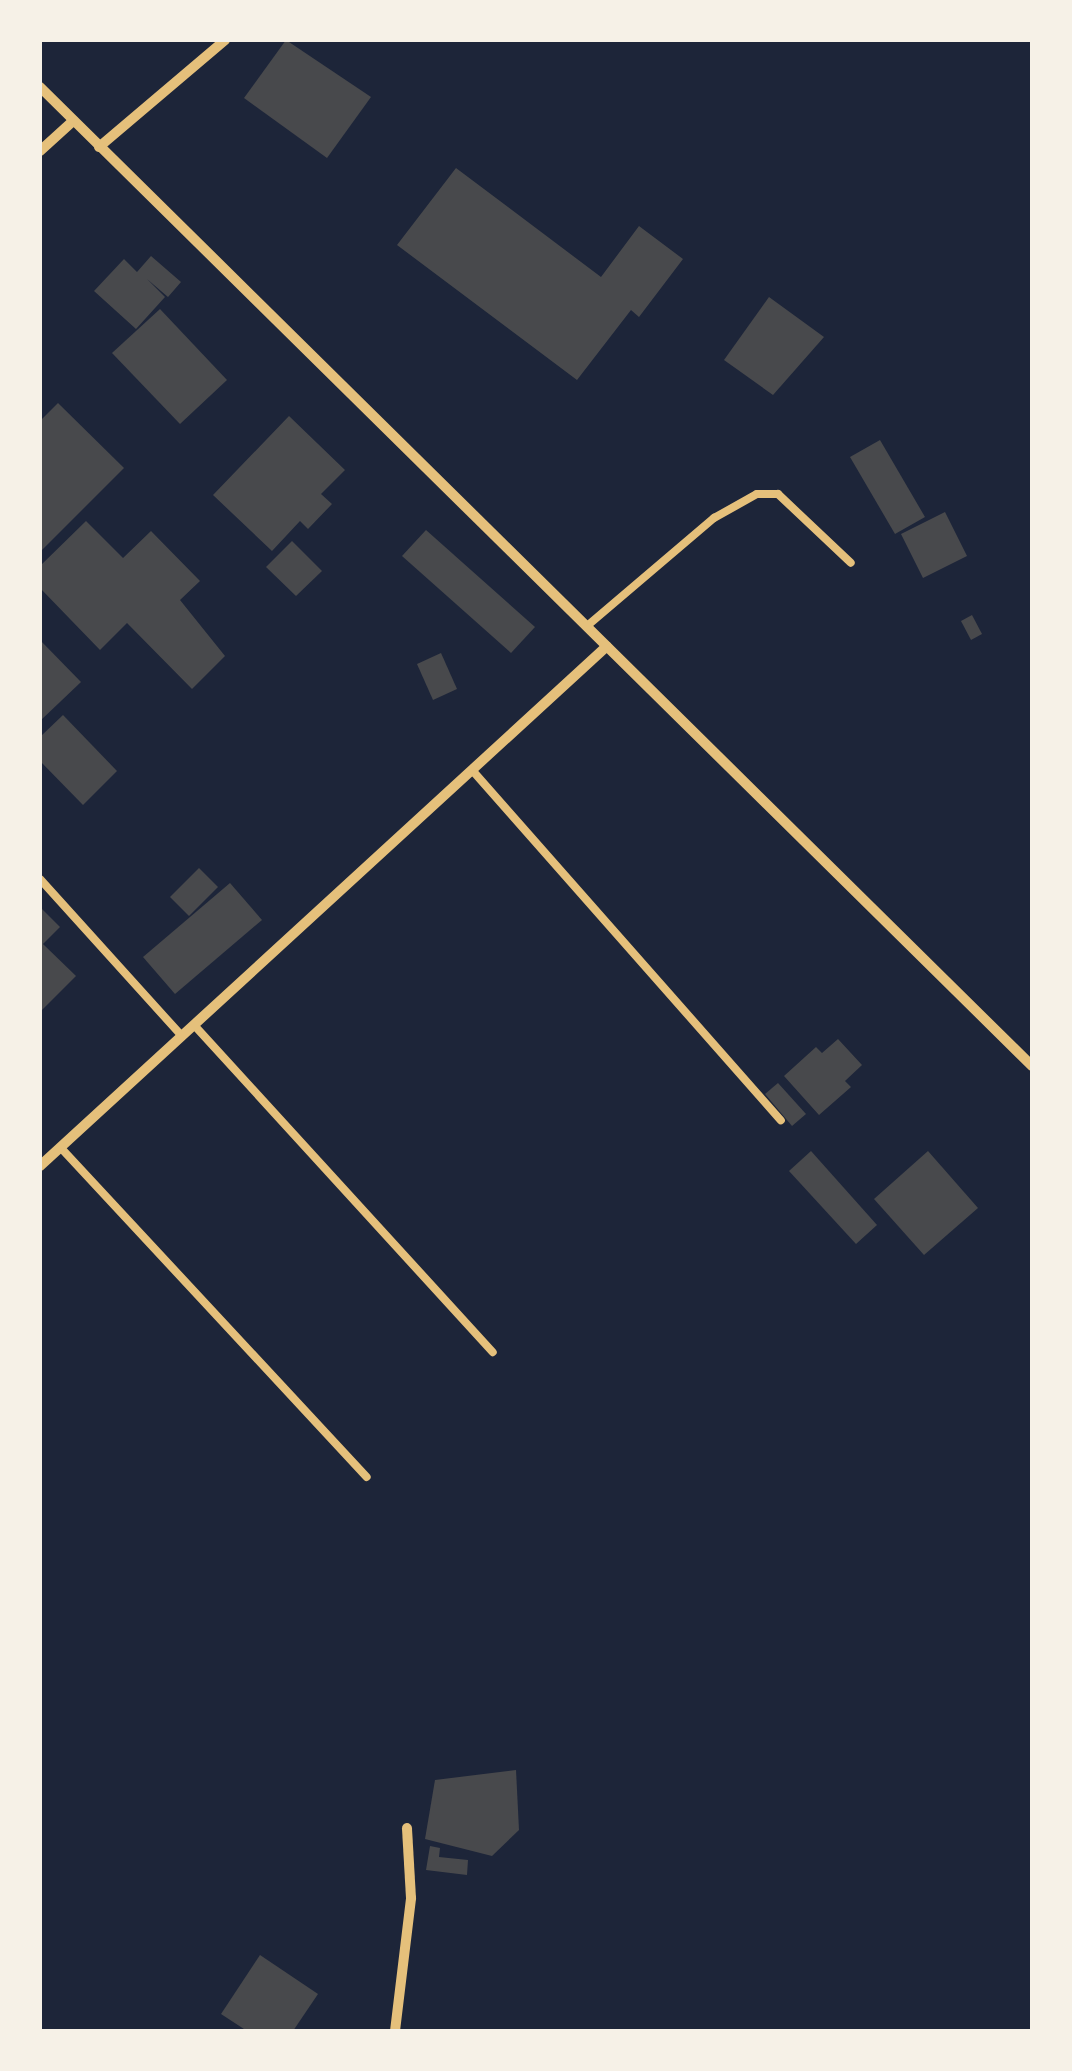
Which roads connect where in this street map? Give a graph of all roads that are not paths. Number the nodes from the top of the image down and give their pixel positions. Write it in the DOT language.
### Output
graph roads {
  1 [pos="226,40"];
  2 [pos="40,87"];
  3 [pos="73,121"];
  4 [pos="99,147"];
  5 [pos="40,151"];
  6 [pos="852,563"];
  7 [pos="586,626"];
  8 [pos="607,646"];
  9 [pos="472,770"];
  10 [pos="40,880"];
  11 [pos="194,1025"];
  12 [pos="182,1036"];
  13 [pos="1032,1066"];
  14 [pos="782,1120"];
  15 [pos="61,1148"];
  16 [pos="40,1166"];
  17 [pos="493,1352"];
  18 [pos="367,1477"];
  19 [pos="408,1828"];
  20 [pos="395,2031"];
  1 -- 4 [label="street"];
  2 -- 3 [label="street"];
  3 -- 4 [label="street"];
  3 -- 5 [label="street"];
  4 -- 7 [label="street"];
  6 -- 7 [label="lane"];
  7 -- 8 [label="street"];
  8 -- 9 [label="street"];
  8 -- 13 [label="street"];
  9 -- 11 [label="street"];
  9 -- 14 [label="lane"];
  10 -- 12 [label="lane"];
  11 -- 12 [label="street"];
  11 -- 17 [label="lane"];
  12 -- 15 [label="street"];
  15 -- 16 [label="street"];
  15 -- 18 [label="lane"];
  19 -- 20 [label="street"];
}
